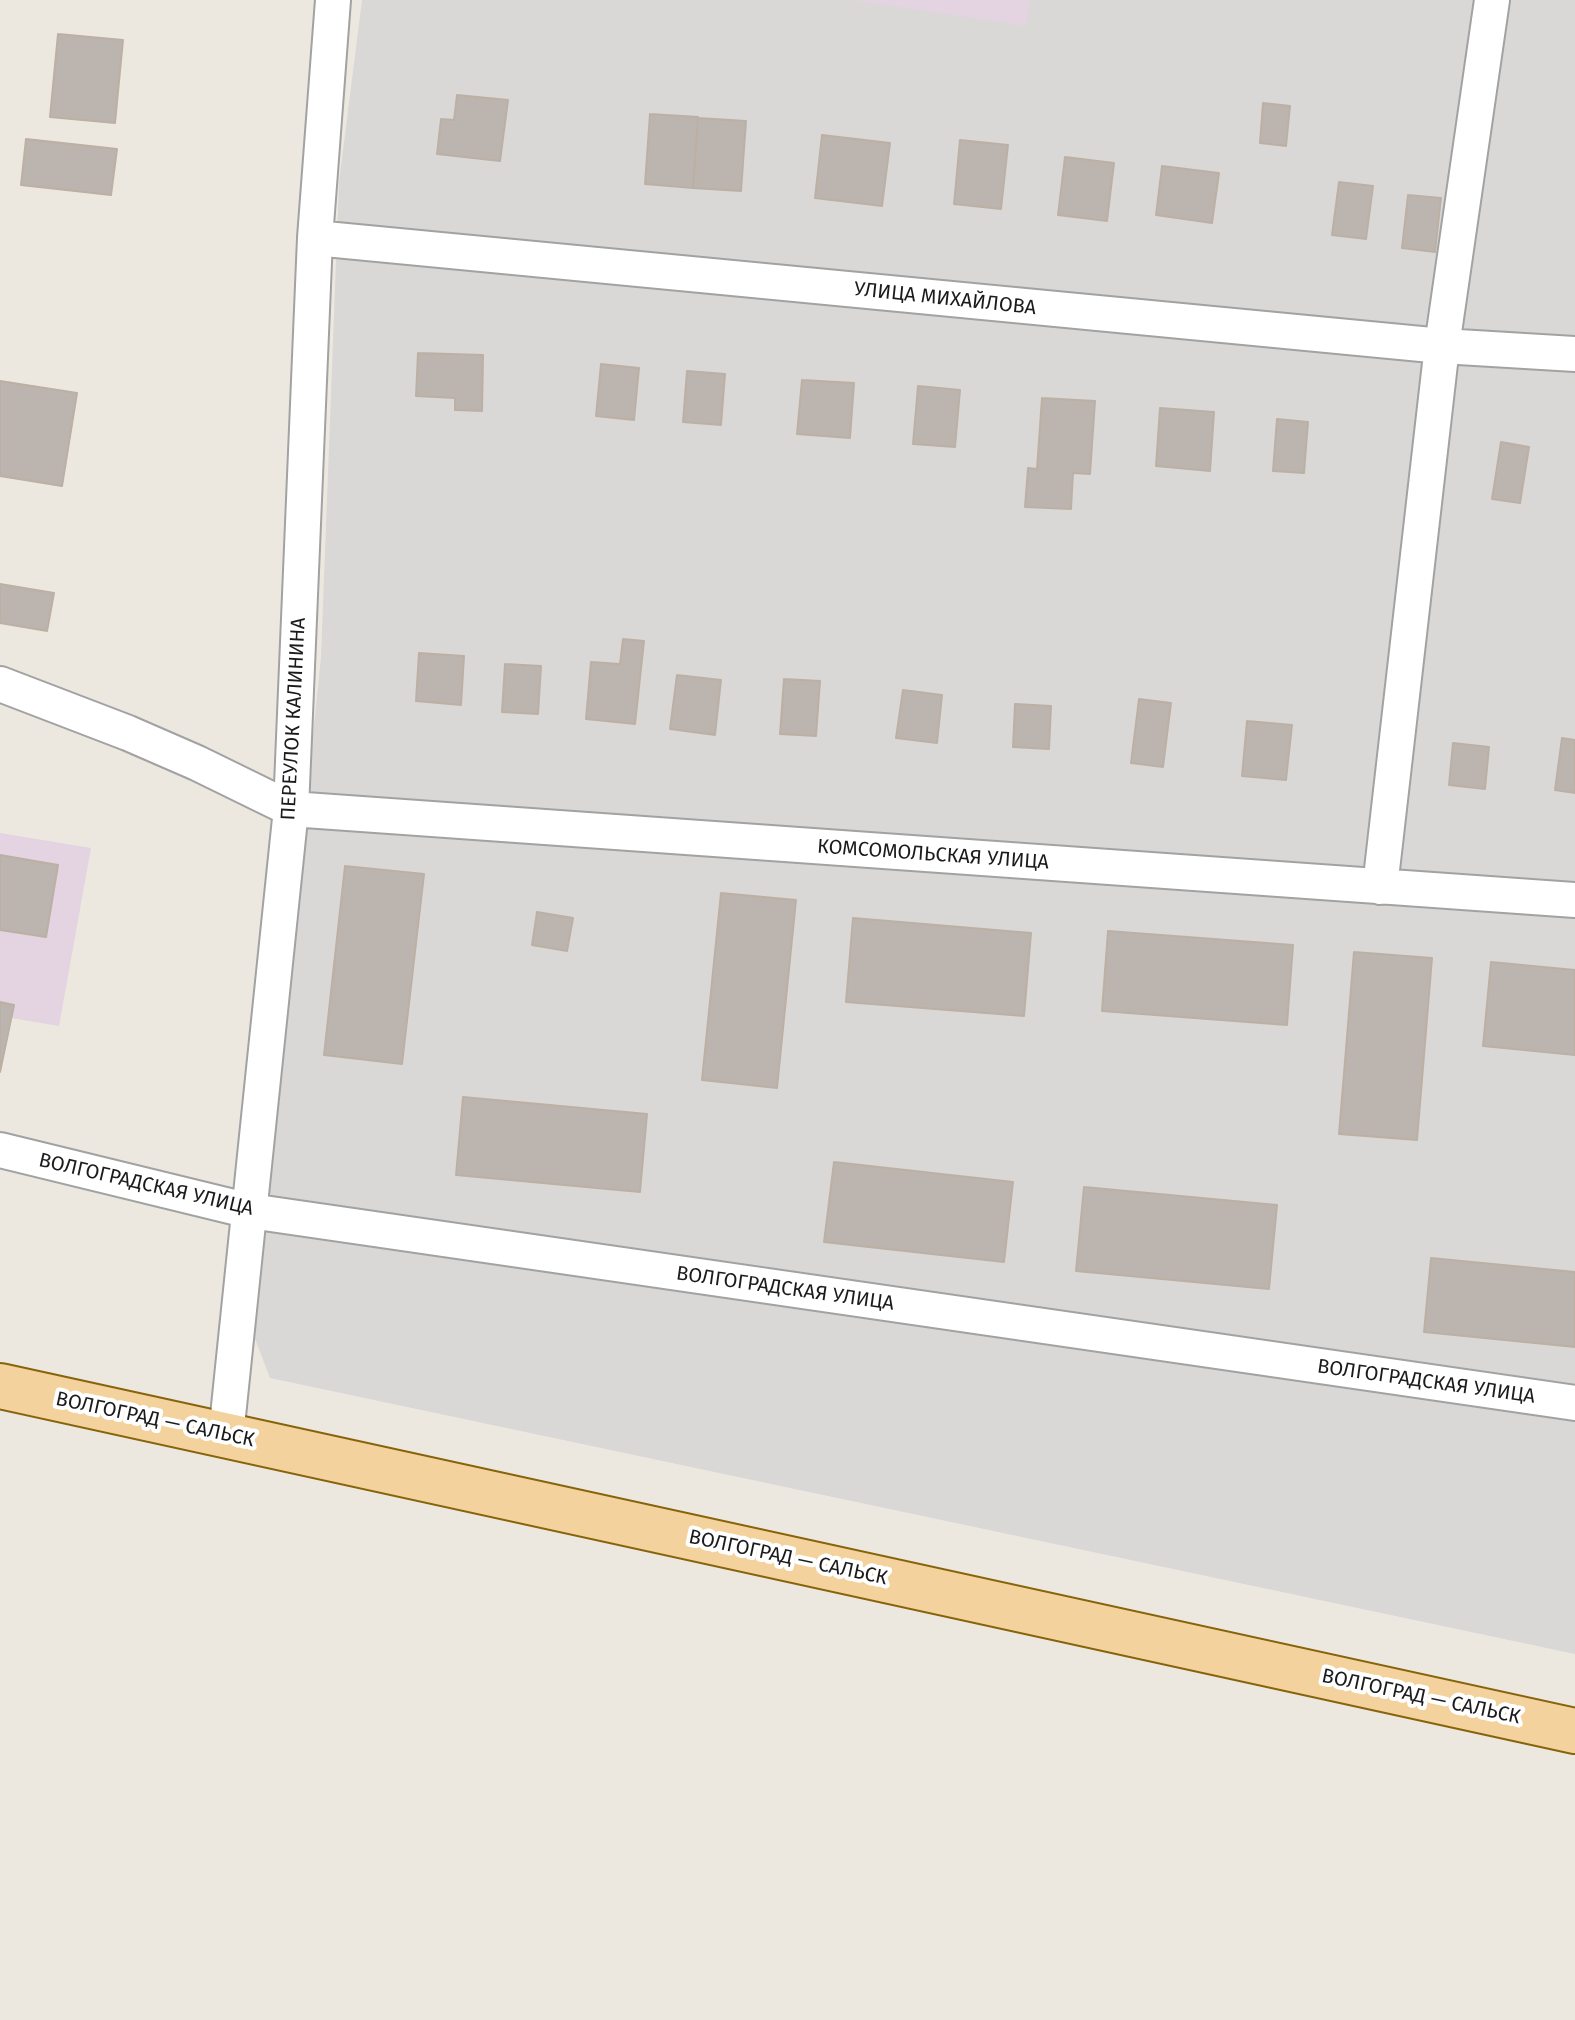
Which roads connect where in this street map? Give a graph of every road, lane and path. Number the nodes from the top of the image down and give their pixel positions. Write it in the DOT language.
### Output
graph roads {
  1 [pos="333,0"];
  2 [pos="1492,0"];
  3 [pos="315,238"];
  4 [pos="1442,346"];
  5 [pos="1575,354"];
  6 [pos="0,684"];
  7 [pos="291,809"];
  8 [pos="1380,887"];
  9 [pos="1575,900"];
  10 [pos="0,1150"];
  11 [pos="250,1211"];
  12 [pos="0,1386"];
  13 [pos="1575,1403"];
  14 [pos="226,1435"];
  15 [pos="1575,1731"];
  1 -- 3 [label="street, ПЕРЕУЛОК КАЛИНИНА"];
  2 -- 4 [label="street"];
  3 -- 4 [label="street, УЛИЦА МИХАЙЛОВА"];
  3 -- 7 [label="street, ПЕРЕУЛОК КАЛИНИНА"];
  4 -- 5 [label="street, УЛИЦА МИХАЙЛОВА"];
  4 -- 8 [label="street"];
  6 -- 7 [label="street"];
  7 -- 8 [label="street, КОМСОМОЛЬСКАЯ УЛИЦА"];
  7 -- 11 [label="street, ПЕРЕУЛОК КАЛИНИНА"];
  8 -- 9 [label="street, КОМСОМОЛЬСКАЯ УЛИЦА"];
  10 -- 11 [label="street, ВОЛГОГРАДСКАЯ УЛИЦА"];
  11 -- 13 [label="street, ВОЛГОГРАДСКАЯ УЛИЦА"];
  11 -- 14 [label="street, ПЕРЕУЛОК КАЛИНИНА"];
  12 -- 14 [label="main road, ВОЛГОГРАД — САЛЬСК"];
  14 -- 15 [label="main road, ВОЛГОГРАД — САЛЬСК"];
}
